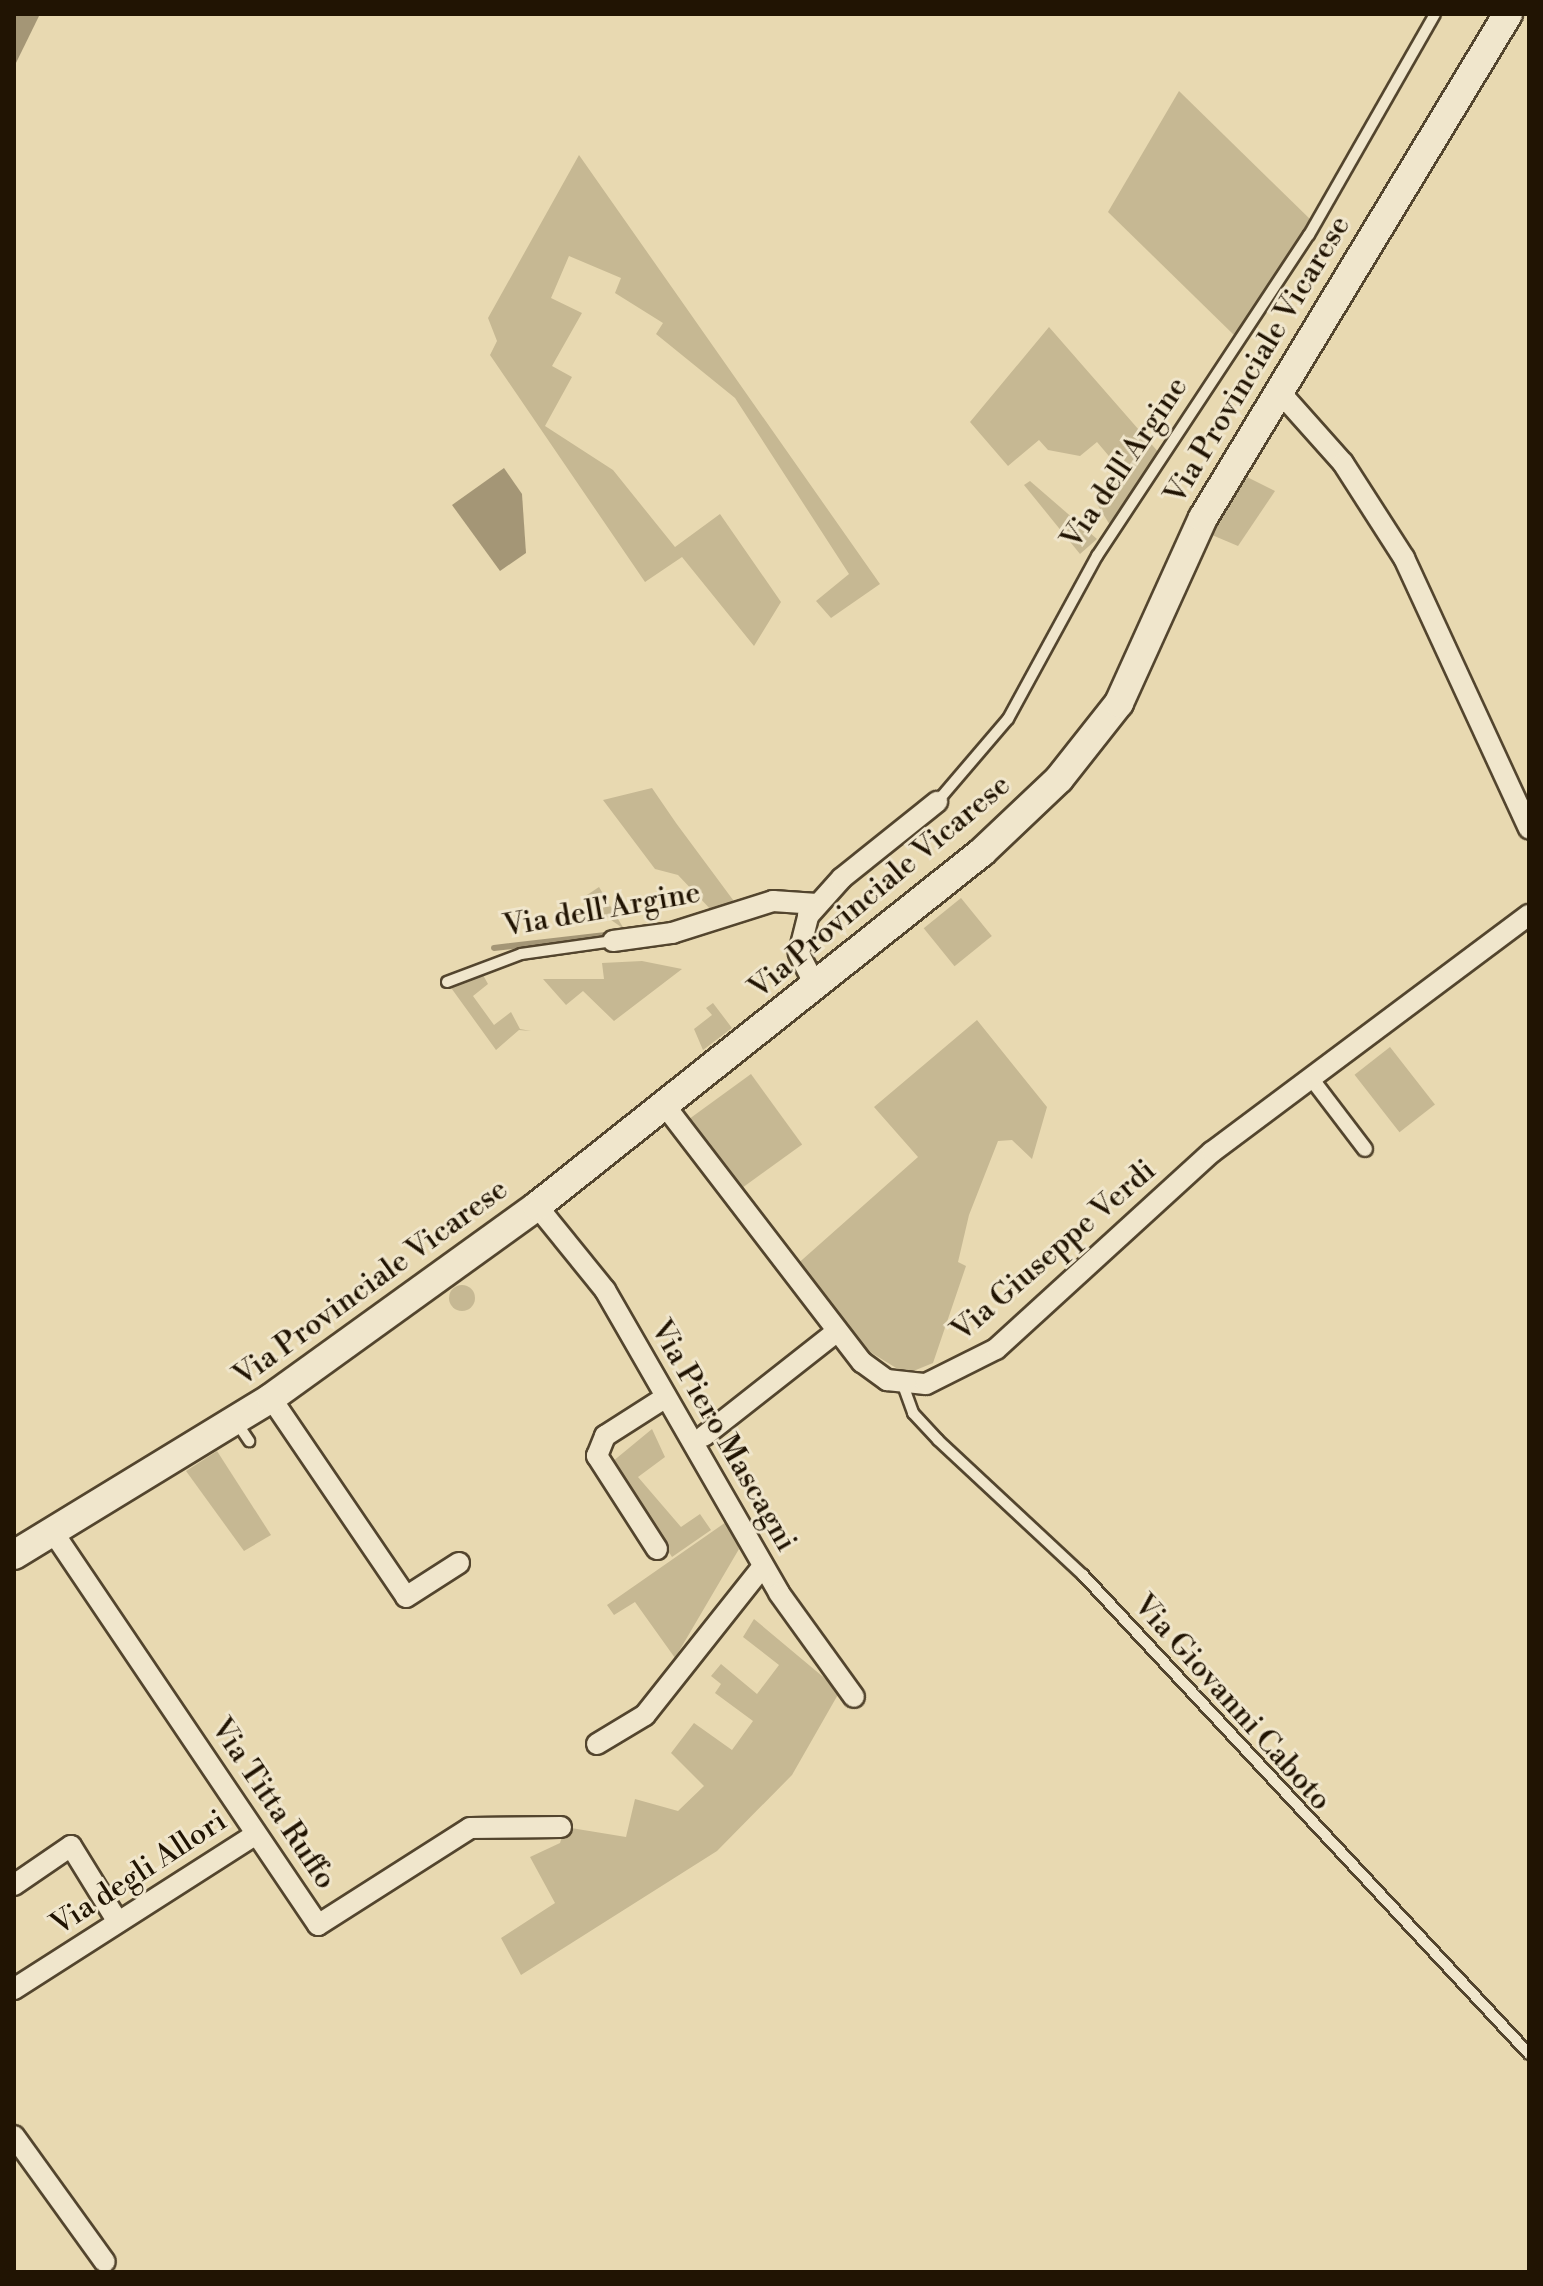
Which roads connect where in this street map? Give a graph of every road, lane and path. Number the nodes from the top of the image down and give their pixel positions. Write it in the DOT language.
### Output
graph roads {
  1 [pos="1435,14"];
  2 [pos="1508,14"];
  3 [pos="1277,389"];
  4 [pos="937,802"];
  5 [pos="1529,828"];
  6 [pos="817,904"];
  7 [pos="1527,923"];
  8 [pos="613,941"];
  9 [pos="447,982"];
  10 [pos="815,985"];
  11 [pos="1314,1082"];
  12 [pos="666,1107"];
  13 [pos="1365,1149"];
  14 [pos="537,1206"];
  15 [pos="836,1332"];
  16 [pos="903,1385"];
  17 [pos="666,1397"];
  18 [pos="271,1398"];
  19 [pos="700,1439"];
  20 [pos="53,1532"];
  21 [pos="657,1549"];
  22 [pos="14,1555"];
  23 [pos="459,1563"];
  24 [pos="763,1566"];
  25 [pos="854,1697"];
  26 [pos="597,1744"];
  27 [pos="561,1827"];
  28 [pos="256,1834"];
  29 [pos="14,1885"];
  30 [pos="118,1922"];
  31 [pos="14,1989"];
  32 [pos="1529,2054"];
  33 [pos="14,2136"];
  34 [pos="105,2262"];
  1 -- 4 [label="lane, Via dell'Argine"];
  2 -- 3 [label="main road, Via Provinciale Vicarese"];
  3 -- 5 [label="street"];
  3 -- 10 [label="main road, Via Provinciale Vicarese"];
  4 -- 6 [label="street, Via dell'Argine"];
  6 -- 8 [label="street, Via dell'Argine"];
  6 -- 10 [label="street, Via dell'Argine"];
  7 -- 11 [label="street, Via Giuseppe Verdi"];
  8 -- 9 [label="lane, Via dell'Argine"];
  10 -- 12 [label="main road, Via Provinciale Vicarese"];
  11 -- 13 [label="street"];
  11 -- 16 [label="street, Via Giuseppe Verdi"];
  12 -- 14 [label="main road, Via Provinciale Vicarese"];
  12 -- 15 [label="street"];
  14 -- 17 [label="street, Via Piero Mascagni"];
  14 -- 18 [label="main road, Via Provinciale Vicarese"];
  15 -- 16 [label="street"];
  15 -- 19 [label="street"];
  16 -- 32 [label="lane, Via Giovanni Caboto"];
  17 -- 19 [label="street, Via Piero Mascagni"];
  17 -- 21 [label="street"];
  18 -- 20 [label="main road, Via Provinciale Vicarese"];
  18 -- 23 [label="street"];
  19 -- 24 [label="street, Via Piero Mascagni"];
  20 -- 22 [label="main road, Via Provinciale Vicarese"];
  20 -- 28 [label="street, Via Titta Ruffo"];
  24 -- 25 [label="street, Via Piero Mascagni"];
  24 -- 26 [label="street"];
  27 -- 28 [label="street, Via Titta Ruffo"];
  28 -- 30 [label="street, Via degli Allori"];
  29 -- 30 [label="street"];
  30 -- 31 [label="street, Via degli Allori"];
  33 -- 34 [label="street"];
}
